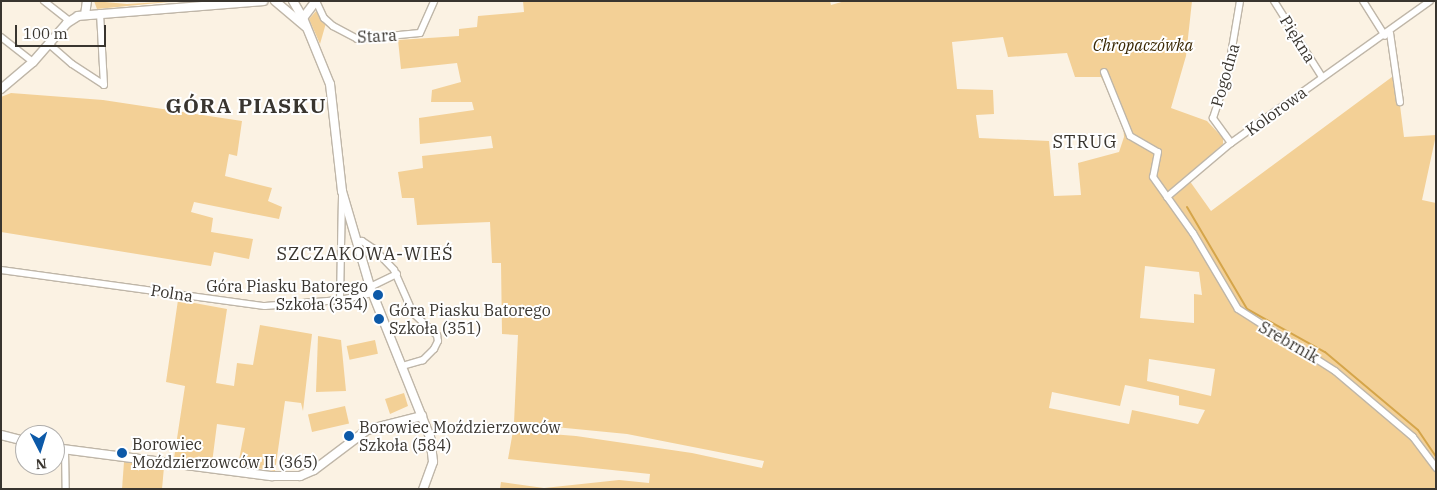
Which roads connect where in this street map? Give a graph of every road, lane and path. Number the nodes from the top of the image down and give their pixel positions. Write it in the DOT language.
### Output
graph roads {
  1 [pos="44,1"];
  2 [pos="87,1"];
  3 [pos="263,1"];
  4 [pos="275,1"];
  5 [pos="292,1"];
  6 [pos="316,1"];
  7 [pos="434,1"];
  8 [pos="1240,1"];
  9 [pos="1274,1"];
  10 [pos="1363,1"];
  11 [pos="1430,1"];
  12 [pos="290,12"];
  13 [pos="100,13"];
  14 [pos="85,15"];
  15 [pos="303,18"];
  16 [pos="70,21"];
  17 [pos="305,26"];
  18 [pos="1387,34"];
  19 [pos="1,37"];
  20 [pos="49,44"];
  21 [pos="33,62"];
  22 [pos="1104,72"];
  23 [pos="1322,77"];
  24 [pos="1,89"];
  25 [pos="1400,102"];
  26 [pos="1231,143"];
  27 [pos="342,191"];
  28 [pos="1167,196"];
  29 [pos="357,241"];
  30 [pos="1,270"];
  31 [pos="397,274"];
  32 [pos="371,290"];
  33 [pos="340,300"];
  34 [pos="402,366"];
  35 [pos="422,416"];
  36 [pos="1,436"];
  37 [pos="15,439"];
  38 [pos="66,450"];
  39 [pos="1436,468"];
  40 [pos="66,489"];
  41 [pos="423,489"];
  1 -- 16 [label="street"];
  2 -- 14 [label="street"];
  3 -- 13 [label="street"];
  4 -- 12 [label="street"];
  5 -- 12 [label="street"];
  5 -- 15 [label="street"];
  6 -- 7 [label="street, Stara"];
  6 -- 15 [label="street"];
  8 -- 26 [label="street, Pogodna"];
  9 -- 23 [label="street, Piękna"];
  10 -- 18 [label="street"];
  11 -- 18 [label="street, Kolorowa"];
  12 -- 17 [label="street"];
  13 -- 14 [label="street"];
  13 -- 20 [label="street"];
  14 -- 16 [label="street"];
  15 -- 17 [label="street"];
  16 -- 20 [label="street"];
  17 -- 27 [label="street"];
  18 -- 23 [label="street, Kolorowa"];
  18 -- 25 [label="street"];
  19 -- 21 [label="street"];
  20 -- 21 [label="street"];
  21 -- 24 [label="street"];
  22 -- 28 [label="street, Srebrnik"];
  23 -- 26 [label="street, Kolorowa"];
  26 -- 28 [label="street, Kolorowa"];
  27 -- 29 [label="street"];
  27 -- 33 [label="street"];
  28 -- 39 [label="street, Srebrnik"];
  29 -- 31 [label="street"];
  29 -- 32 [label="street"];
  30 -- 33 [label="street, Polna"];
  31 -- 32 [label="street, Polna"];
  31 -- 34 [label="street"];
  32 -- 33 [label="street, Polna"];
  32 -- 34 [label="street"];
  34 -- 35 [label="street"];
  35 -- 38 [label="street"];
  35 -- 41 [label="street"];
  36 -- 37 [label="street"];
  38 -- 40 [label="street"];
}
